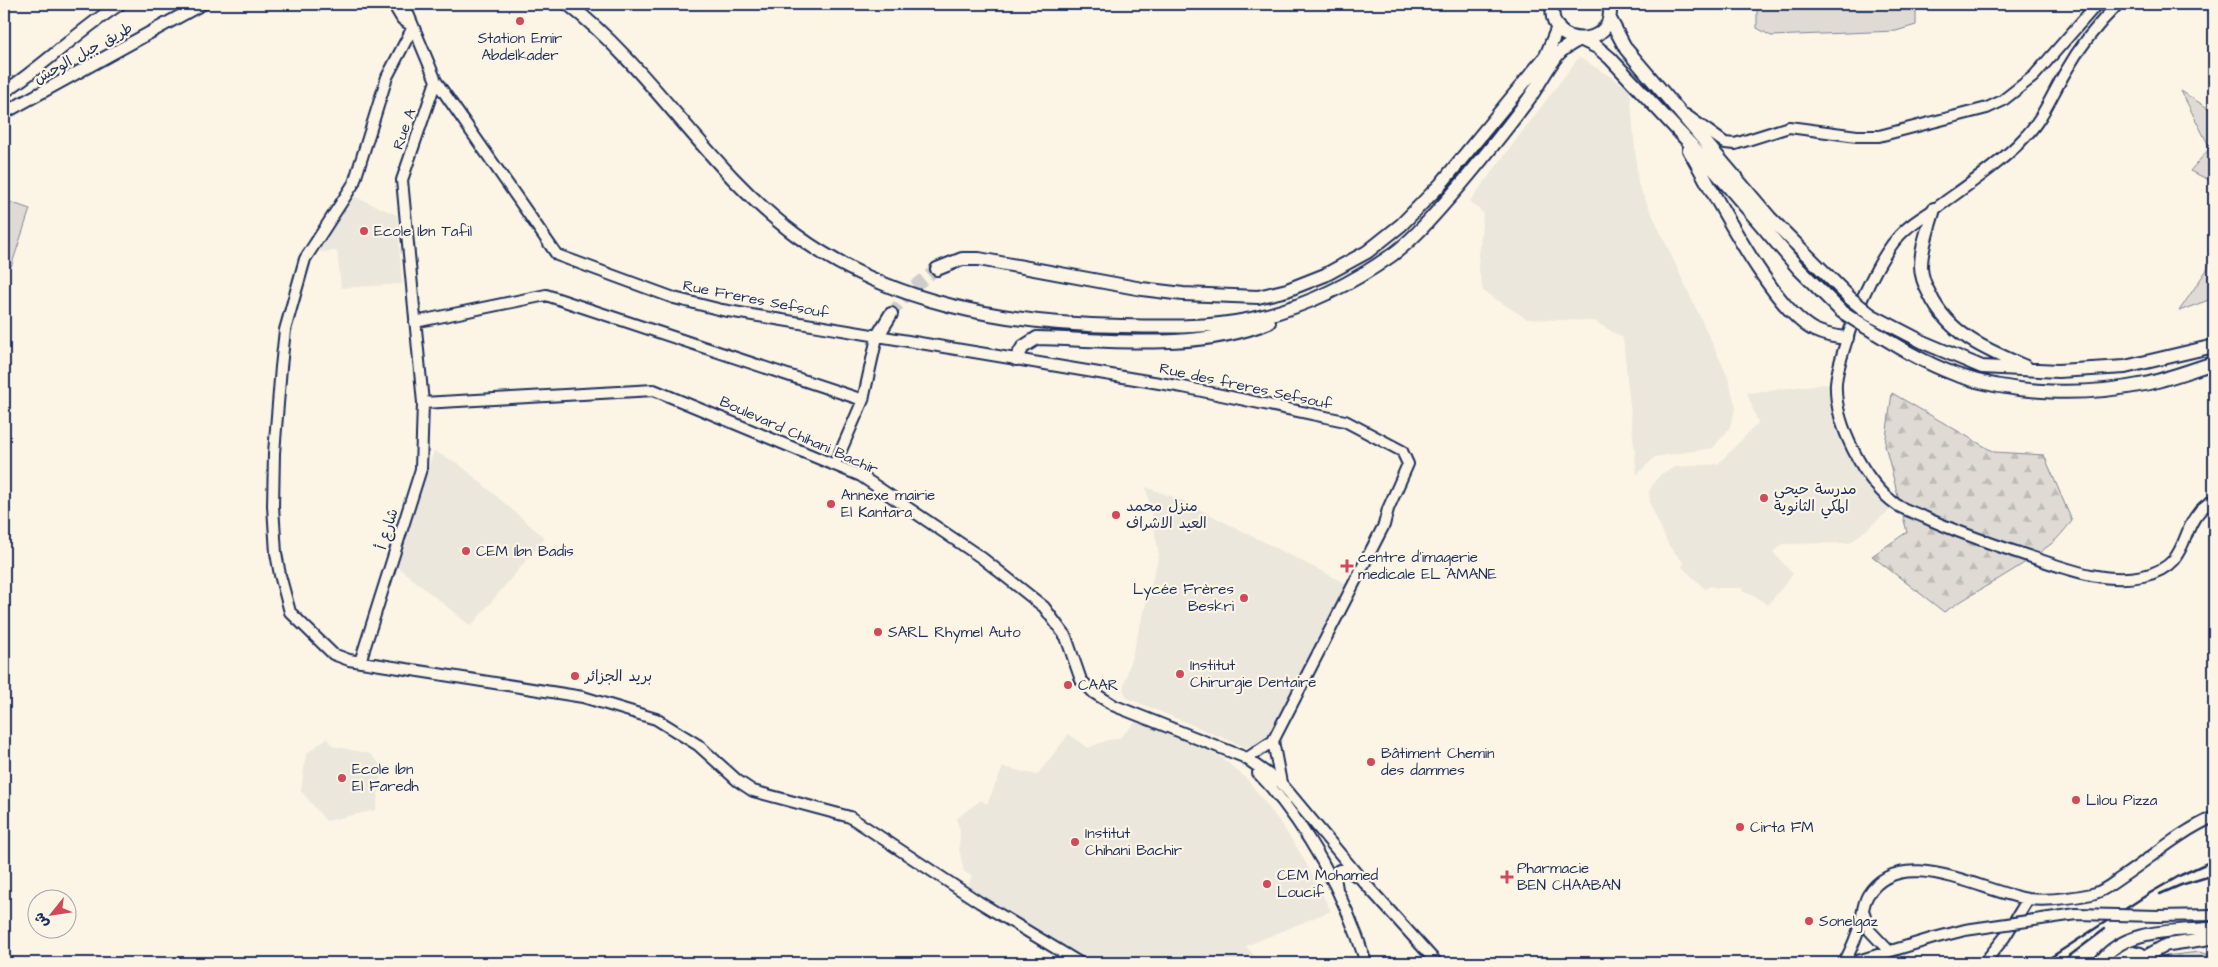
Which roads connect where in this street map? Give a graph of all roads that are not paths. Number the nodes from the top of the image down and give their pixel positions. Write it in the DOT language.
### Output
graph roads {
  1 [pos="120,4"];
  2 [pos="202,4"];
  3 [pos="393,4"];
  4 [pos="404,4"];
  5 [pos="568,4"];
  6 [pos="1553,4"];
  7 [pos="1609,4"];
  8 [pos="2097,4"];
  9 [pos="2118,4"];
  10 [pos="1610,19"];
  11 [pos="413,27"];
  12 [pos="1558,27"];
  13 [pos="2074,31"];
  14 [pos="1580,39"];
  15 [pos="2086,41"];
  16 [pos="436,81"];
  17 [pos="4,92"];
  18 [pos="1673,105"];
  19 [pos="4,113"];
  20 [pos="1677,131"];
  21 [pos="1934,209"];
  22 [pos="937,269"];
  23 [pos="1321,297"];
  24 [pos="891,314"];
  25 [pos="1869,321"];
  26 [pos="415,322"];
  27 [pos="877,337"];
  28 [pos="1847,338"];
  29 [pos="2214,346"];
  30 [pos="1016,359"];
  31 [pos="2214,363"];
  32 [pos="2035,370"];
  33 [pos="863,400"];
  34 [pos="423,403"];
  35 [pos="835,464"];
  36 [pos="2214,500"];
  37 [pos="360,662"];
  38 [pos="1273,741"];
  39 [pos="1245,758"];
  40 [pos="1281,783"];
  41 [pos="2214,817"];
  42 [pos="1361,879"];
  43 [pos="1337,892"];
  44 [pos="2028,899"];
  45 [pos="1864,904"];
  46 [pos="2214,915"];
  47 [pos="2214,928"];
  48 [pos="2214,938"];
  49 [pos="1888,950"];
  50 [pos="2147,960"];
  51 [pos="1080,963"];
  52 [pos="1366,963"];
  53 [pos="1437,963"];
  54 [pos="1844,963"];
  55 [pos="1851,963"];
  56 [pos="1984,963"];
  57 [pos="2099,963"];
  58 [pos="2112,963"];
  59 [pos="2134,963"];
  1 -- 17 [label="main road, طريق جبل الوحش"];
  2 -- 19 [label="main road, طريق جبل الوحش"];
  3 -- 11 [label="main road"];
  4 -- 11 [label="main road"];
  5 -- 23 [label="highway"];
  6 -- 12 [label="highway"];
  7 -- 10 [label="highway"];
  8 -- 13 [label="main road"];
  9 -- 15 [label="main road"];
  10 -- 14 [label="highway"];
  10 -- 18 [label="highway"];
  11 -- 16 [label="main road"];
  11 -- 37 [label="main road"];
  12 -- 14 [label="highway"];
  12 -- 22 [label="highway"];
  13 -- 15 [label="main road"];
  13 -- 18 [label="main road"];
  14 -- 20 [label="highway"];
  14 -- 23 [label="highway"];
  15 -- 21 [label="main road"];
  16 -- 26 [label="main road, Rue A"];
  16 -- 27 [label="main road, Rue Freres Sefsouf"];
  18 -- 25 [label="highway, bridge"];
  20 -- 25 [label="highway, bridge"];
  20 -- 28 [label="highway"];
  21 -- 28 [label="main road"];
  21 -- 32 [label="highway"];
  23 -- 30 [label="highway"];
  24 -- 27 [label="highway"];
  25 -- 31 [label="highway"];
  25 -- 32 [label="highway"];
  26 -- 33 [label="main road"];
  26 -- 34 [label="main road, شارع أ"];
  27 -- 30 [label="main road, Rue Freres Sefsouf"];
  27 -- 33 [label="main road"];
  28 -- 36 [label="main road"];
  29 -- 32 [label="highway"];
  30 -- 38 [label="main road, Rue des freres Sefsouf"];
  33 -- 35 [label="main road"];
  34 -- 35 [label="main road, Boulevard Chihani Bachir"];
  34 -- 37 [label="main road, شارع أ"];
  35 -- 39 [label="main road, Boulevard Chihani Bachir"];
  37 -- 51 [label="main road"];
  38 -- 39 [label="main road"];
  38 -- 40 [label="main road"];
  39 -- 40 [label="main road, Boulevard Chihani Bachir"];
  39 -- 43 [label="main road"];
  40 -- 42 [label="main road"];
  41 -- 44 [label="main road"];
  42 -- 43 [label="main road"];
  42 -- 53 [label="main road"];
  43 -- 52 [label="main road"];
  44 -- 45 [label="main road"];
  44 -- 56 [label="main road"];
  45 -- 49 [label="main road"];
  45 -- 54 [label="main road"];
  46 -- 49 [label="main road, bridge"];
  47 -- 57 [label="main road"];
  48 -- 50 [label="main road"];
  49 -- 55 [label="main road"];
  50 -- 58 [label="main road"];
  50 -- 59 [label="main road"];
}
